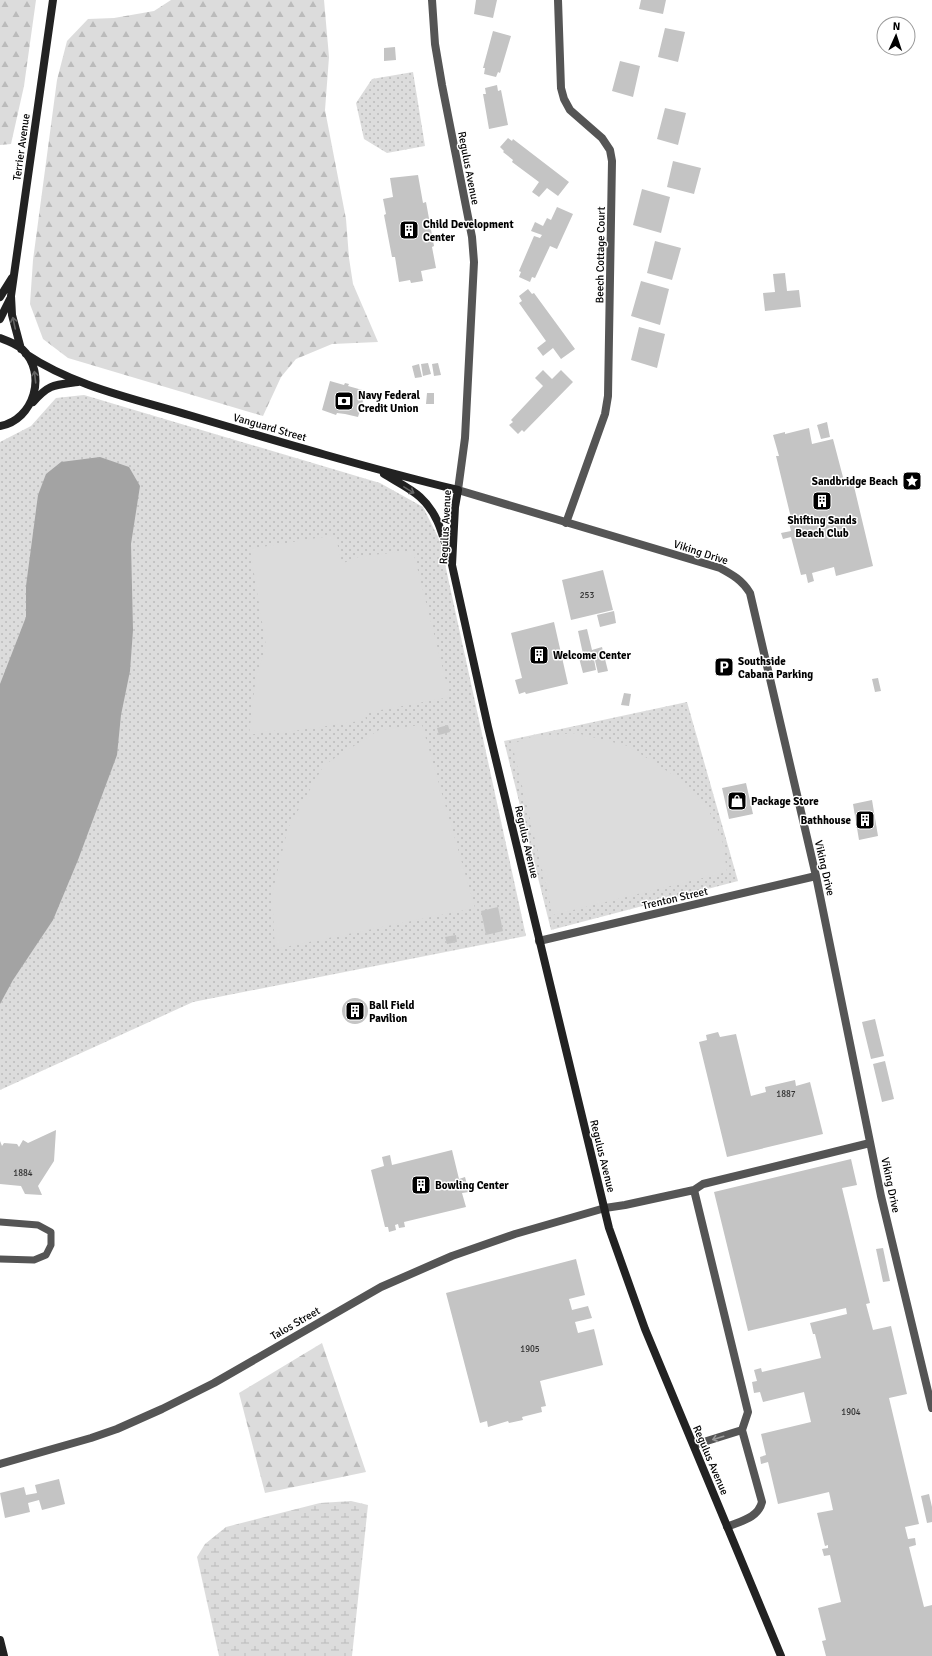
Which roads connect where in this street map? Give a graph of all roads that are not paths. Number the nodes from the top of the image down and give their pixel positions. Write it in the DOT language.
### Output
graph roads {
  1 [pos="53,0"];
  2 [pos="432,0"];
  3 [pos="558,0"];
  4 [pos="14,275"];
  5 [pos="11,296"];
  6 [pos="0,297"];
  7 [pos="0,318"];
  8 [pos="0,338"];
  9 [pos="23,351"];
  10 [pos="78,382"];
  11 [pos="28,408"];
  12 [pos="2,427"];
  13 [pos="376,469"];
  14 [pos="458,490"];
  15 [pos="566,523"];
  16 [pos="452,565"];
  17 [pos="816,876"];
  18 [pos="539,941"];
  19 [pos="870,1143"];
  20 [pos="694,1190"];
  21 [pos="604,1208"];
  22 [pos="0,1222"];
  23 [pos="0,1259"];
  24 [pos="932,1408"];
  25 [pos="742,1430"];
  26 [pos="694,1445"];
  27 [pos="0,1464"];
  28 [pos="727,1526"];
  29 [pos="0,1640"];
  30 [pos="4,1656"];
  31 [pos="781,1656"];
  1 -- 4 [label="street, Terrier Avenue"];
  2 -- 14 [label="street, Regulus Avenue"];
  3 -- 15 [label="street, Beech Cottage Court"];
  4 -- 5 [label="street, Terrier Avenue"];
  4 -- 6 [label="street"];
  5 -- 7 [label="street, Terrier Avenue"];
  9 -- 5 [label="street, Terrier Avenue, one-way"];
  8 -- 9 [label="street, Vanguard Street"];
  9 -- 10 [label="street, Vanguard Street"];
  11 -- 9 [label="street, Terrier Avenue, one-way"];
  10 -- 11 [label="street, Vanguard Street"];
  10 -- 13 [label="street, Vanguard Street"];
  11 -- 12 [label="street, Vanguard Street"];
  13 -- 14 [label="street, Vanguard Street"];
  13 -- 16 [label="street, one-way"];
  14 -- 15 [label="street, Viking Drive"];
  14 -- 16 [label="street, Regulus Avenue"];
  15 -- 17 [label="street, Viking Drive"];
  16 -- 18 [label="street, Regulus Avenue"];
  17 -- 18 [label="street, Trenton Street"];
  17 -- 19 [label="street, Viking Drive"];
  18 -- 21 [label="street, Regulus Avenue"];
  19 -- 20 [label="street, Talos Street"];
  19 -- 24 [label="street, Viking Drive"];
  20 -- 21 [label="street, Talos Street"];
  20 -- 25 [label="street"];
  21 -- 26 [label="street, Regulus Avenue"];
  21 -- 27 [label="street, Talos Street"];
  22 -- 23 [label="lane"];
  25 -- 26 [label="street, one-way"];
  25 -- 28 [label="street"];
  26 -- 28 [label="street, Regulus Avenue"];
  28 -- 31 [label="street, Regulus Avenue"];
  29 -- 30 [label="street"];
}
